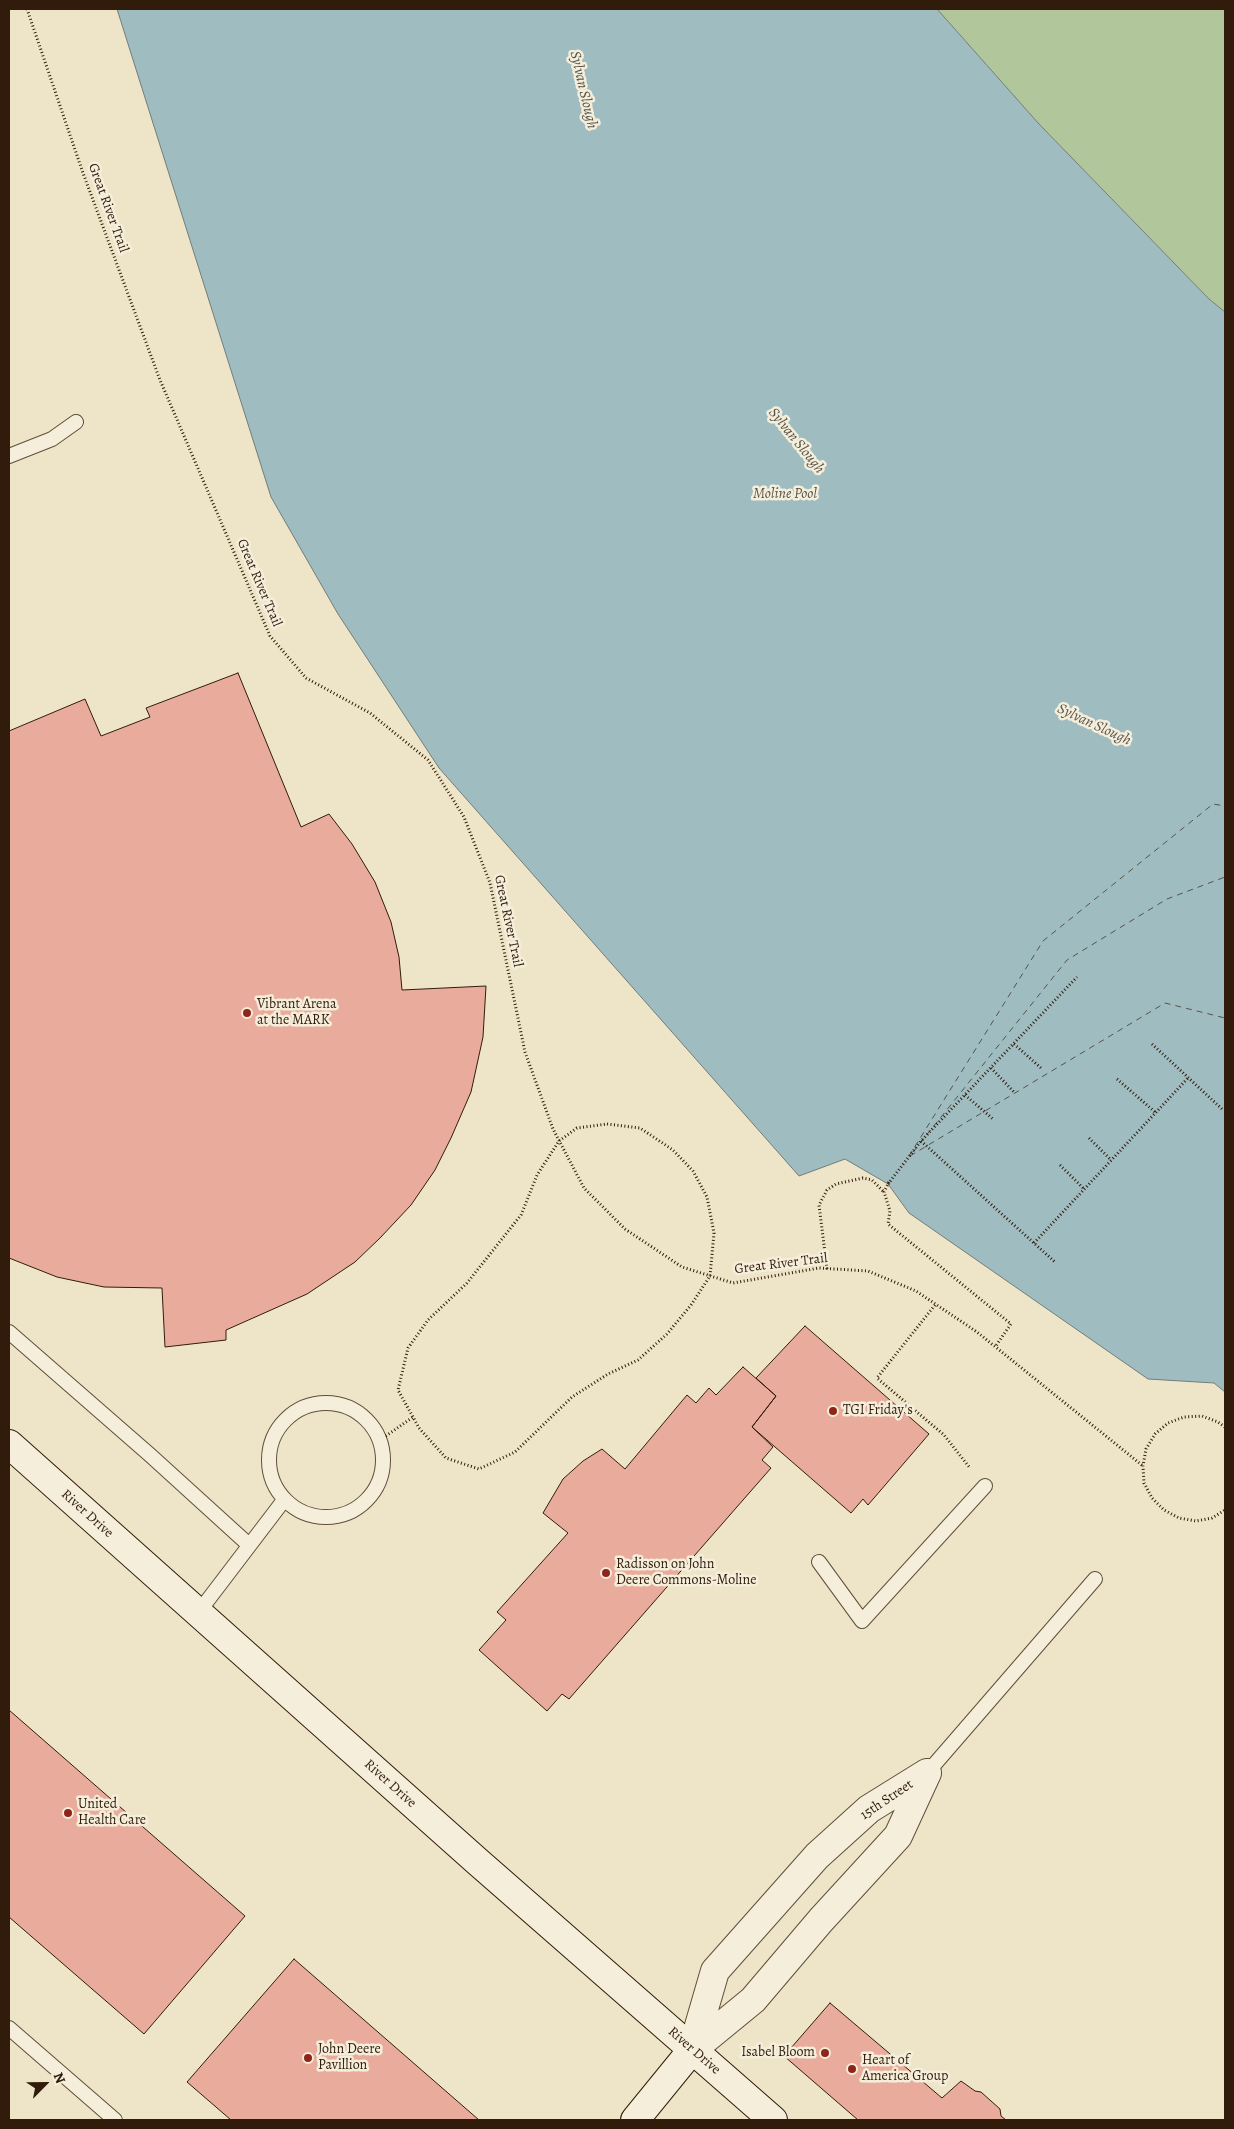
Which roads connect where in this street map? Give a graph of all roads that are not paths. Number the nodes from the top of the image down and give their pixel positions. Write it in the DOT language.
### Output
graph roads {
  1 [pos="76,422"];
  2 [pos="9,456"];
  3 [pos="9,1332"];
  4 [pos="9,1444"];
  5 [pos="985,1486"];
  6 [pos="284,1500"];
  7 [pos="249,1545"];
  8 [pos="819,1562"];
  9 [pos="1095,1579"];
  10 [pos="198,1613"];
  11 [pos="927,1773"];
  12 [pos="9,2028"];
  13 [pos="692,2050"];
  14 [pos="116,2120"];
  15 [pos="635,2120"];
  16 [pos="773,2120"];
  1 -- 2 [label="lane"];
  3 -- 7 [label="lane"];
  4 -- 10 [label="main road, River Drive"];
  5 -- 8 [label="lane"];
  6 -- 6 [label="lane"];
  6 -- 7 [label="lane"];
  7 -- 10 [label="lane"];
  9 -- 11 [label="lane"];
  10 -- 13 [label="main road, River Drive"];
  11 -- 13 [label="main road, 15th Street"];
  11 -- 13 [label="main road, 15th Street"];
  12 -- 14 [label="lane"];
  13 -- 15 [label="main road, 15th Street"];
  13 -- 16 [label="main road, River Drive"];
}
